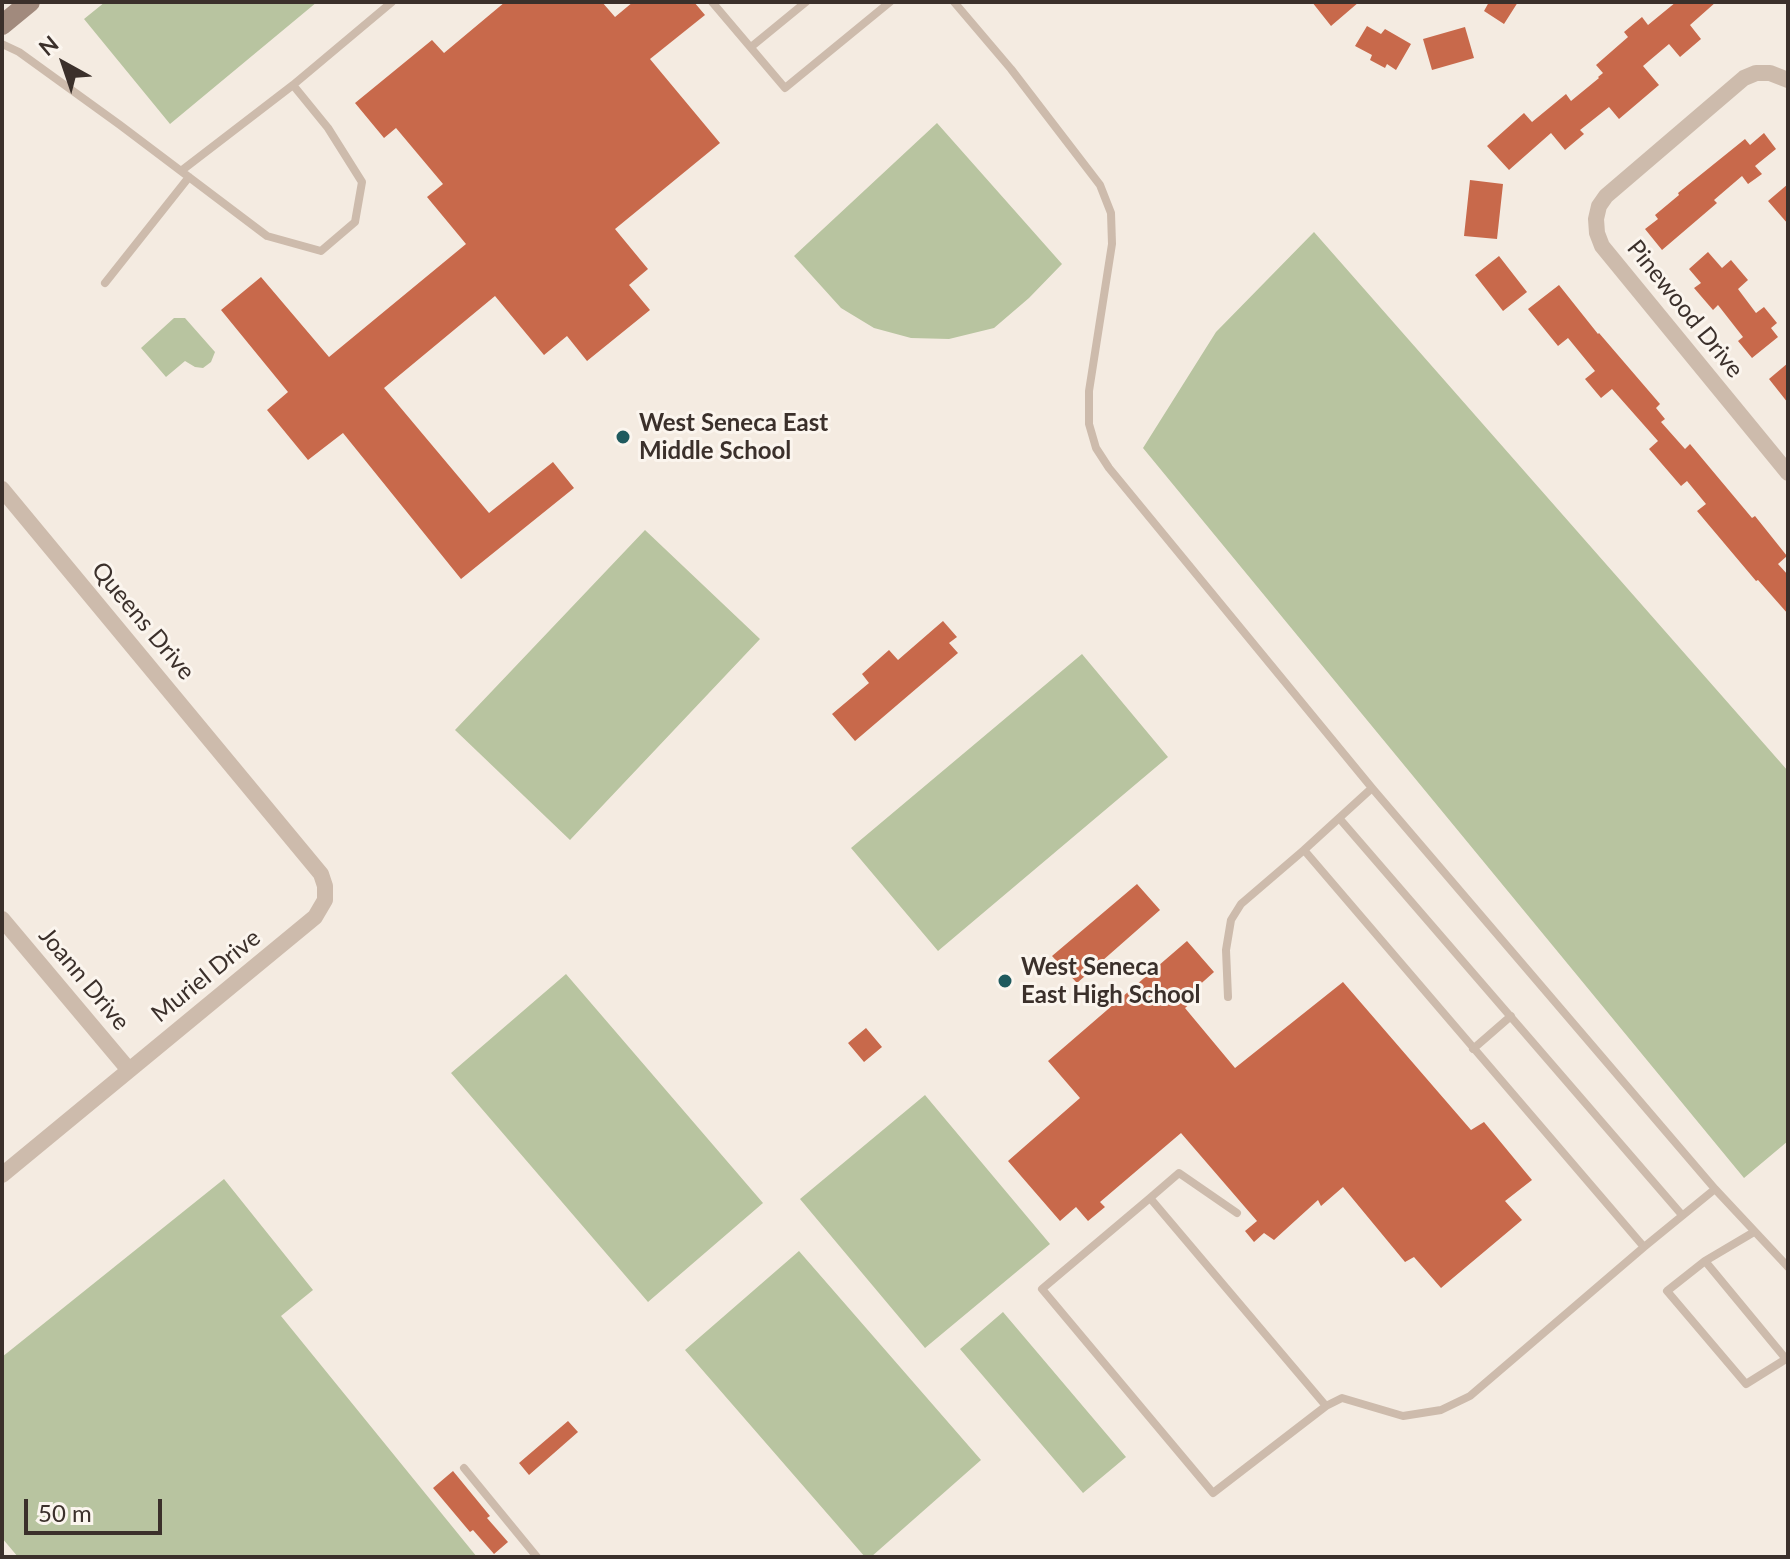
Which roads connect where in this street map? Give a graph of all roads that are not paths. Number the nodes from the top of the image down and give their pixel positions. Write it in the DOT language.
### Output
graph roads {
  1 [pos="30,2"];
  2 [pos="392,2"];
  3 [pos="806,2"];
  4 [pos="890,2"];
  5 [pos="954,2"];
  6 [pos="717,4"];
  7 [pos="2,25"];
  8 [pos="2,44"];
  9 [pos="751,47"];
  10 [pos="1788,80"];
  11 [pos="293,85"];
  12 [pos="185,174"];
  13 [pos="105,283"];
  14 [pos="1788,473"];
  15 [pos="2,489"];
  16 [pos="247,784"];
  17 [pos="1372,788"];
  18 [pos="1339,818"];
  19 [pos="1304,850"];
  20 [pos="2,919"];
  21 [pos="1228,997"];
  22 [pos="1511,1016"];
  23 [pos="1473,1049"];
  24 [pos="129,1070"];
  25 [pos="2,1175"];
  26 [pos="1715,1189"];
  27 [pos="1150,1198"];
  28 [pos="1237,1213"];
  29 [pos="1682,1215"];
  30 [pos="1754,1232"];
  31 [pos="1644,1247"];
  32 [pos="1705,1261"];
  33 [pos="1788,1267"];
  34 [pos="1326,1406"];
  35 [pos="464,1468"];
  36 [pos="537,1557"];
  1 -- 7 [label="main road"];
  2 -- 11 [label="lane"];
  3 -- 9 [label="lane"];
  4 -- 9 [label="lane"];
  5 -- 17 [label="lane"];
  6 -- 9 [label="lane"];
  8 -- 12 [label="lane"];
  10 -- 14 [label="street, Pinewood Drive"];
  11 -- 12 [label="lane"];
  11 -- 12 [label="lane"];
  12 -- 13 [label="lane"];
  15 -- 16 [label="street, Queens Drive"];
  16 -- 24 [label="street, Muriel Drive"];
  17 -- 18 [label="lane"];
  17 -- 26 [label="lane"];
  18 -- 19 [label="lane"];
  18 -- 22 [label="lane"];
  19 -- 21 [label="lane"];
  19 -- 23 [label="lane"];
  20 -- 24 [label="street, Joann Drive"];
  22 -- 23 [label="lane"];
  22 -- 29 [label="lane"];
  23 -- 31 [label="lane"];
  24 -- 25 [label="street, Muriel Drive"];
  26 -- 29 [label="lane"];
  26 -- 30 [label="lane"];
  27 -- 28 [label="lane"];
  27 -- 34 [label="lane"];
  27 -- 34 [label="lane"];
  29 -- 31 [label="lane"];
  30 -- 32 [label="lane"];
  30 -- 33 [label="lane"];
  31 -- 34 [label="lane"];
  32 -- 32 [label="lane"];
  35 -- 36 [label="lane"];
}
